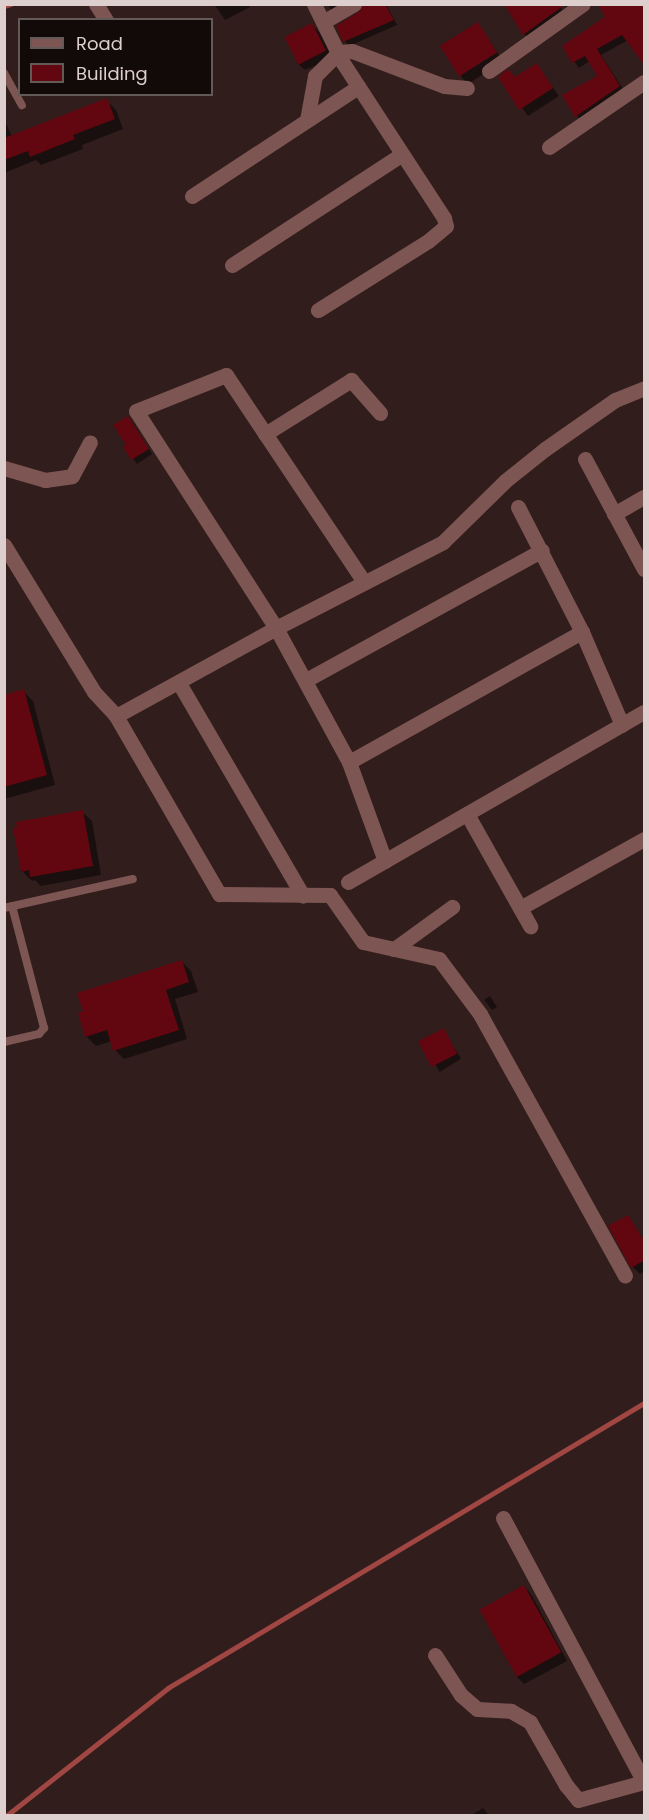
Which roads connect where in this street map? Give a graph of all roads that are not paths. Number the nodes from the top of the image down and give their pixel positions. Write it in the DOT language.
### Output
graph roads {
  1 [pos="96,4"];
  2 [pos="315,4"];
  3 [pos="354,4"];
  4 [pos="583,4"];
  5 [pos="105,18"];
  6 [pos="323,22"];
  7 [pos="339,52"];
  8 [pos="489,71"];
  9 [pos="4,73"];
  10 [pos="645,82"];
  11 [pos="358,87"];
  12 [pos="467,88"];
  13 [pos="22,105"];
  14 [pos="307,120"];
  15 [pos="549,147"];
  16 [pos="402,154"];
  17 [pos="192,196"];
  18 [pos="232,265"];
  19 [pos="318,310"];
  20 [pos="645,388"];
  21 [pos="380,413"];
  22 [pos="265,434"];
  23 [pos="90,442"];
  24 [pos="585,459"];
  25 [pos="4,468"];
  26 [pos="645,497"];
  27 [pos="518,507"];
  28 [pos="614,514"];
  29 [pos="4,545"];
  30 [pos="542,550"];
  31 [pos="645,569"];
  32 [pos="364,582"];
  33 [pos="276,628"];
  34 [pos="582,632"];
  35 [pos="306,680"];
  36 [pos="179,683"];
  37 [pos="645,712"];
  38 [pos="116,716"];
  39 [pos="622,725"];
  40 [pos="349,762"];
  41 [pos="467,813"];
  42 [pos="645,839"];
  43 [pos="385,861"];
  44 [pos="133,879"];
  45 [pos="348,882"];
  46 [pos="303,896"];
  47 [pos="8,907"];
  48 [pos="452,907"];
  49 [pos="520,908"];
  50 [pos="530,926"];
  51 [pos="394,949"];
  52 [pos="4,1042"];
  53 [pos="625,1276"];
  54 [pos="503,1518"];
  55 [pos="435,1655"];
  56 [pos="644,1782"];
  1 -- 5 [label="street"];
  2 -- 6 [label="street"];
  3 -- 6 [label="street"];
  4 -- 8 [label="street"];
  6 -- 7 [label="street"];
  7 -- 11 [label="street"];
  7 -- 12 [label="street"];
  7 -- 14 [label="street"];
  9 -- 13 [label="lane"];
  10 -- 15 [label="street"];
  11 -- 14 [label="street"];
  11 -- 16 [label="street"];
  14 -- 17 [label="street"];
  16 -- 18 [label="street"];
  16 -- 19 [label="street"];
  20 -- 32 [label="street"];
  21 -- 22 [label="street"];
  22 -- 32 [label="street"];
  22 -- 33 [label="street"];
  23 -- 25 [label="street"];
  24 -- 28 [label="street"];
  26 -- 28 [label="street"];
  27 -- 30 [label="street"];
  28 -- 31 [label="street"];
  29 -- 38 [label="street"];
  30 -- 34 [label="street"];
  30 -- 35 [label="street"];
  32 -- 33 [label="street"];
  33 -- 35 [label="street"];
  33 -- 36 [label="street"];
  34 -- 39 [label="street"];
  34 -- 40 [label="street"];
  35 -- 40 [label="street"];
  36 -- 38 [label="street"];
  36 -- 46 [label="street"];
  37 -- 39 [label="street"];
  38 -- 46 [label="street"];
  39 -- 41 [label="street"];
  40 -- 43 [label="street"];
  41 -- 43 [label="street"];
  41 -- 49 [label="street"];
  42 -- 49 [label="street"];
  43 -- 45 [label="street"];
  44 -- 47 [label="lane"];
  46 -- 51 [label="street"];
  47 -- 52 [label="lane"];
  48 -- 51 [label="street"];
  49 -- 50 [label="street"];
  51 -- 53 [label="street"];
  54 -- 56 [label="street"];
  55 -- 56 [label="street"];
}
